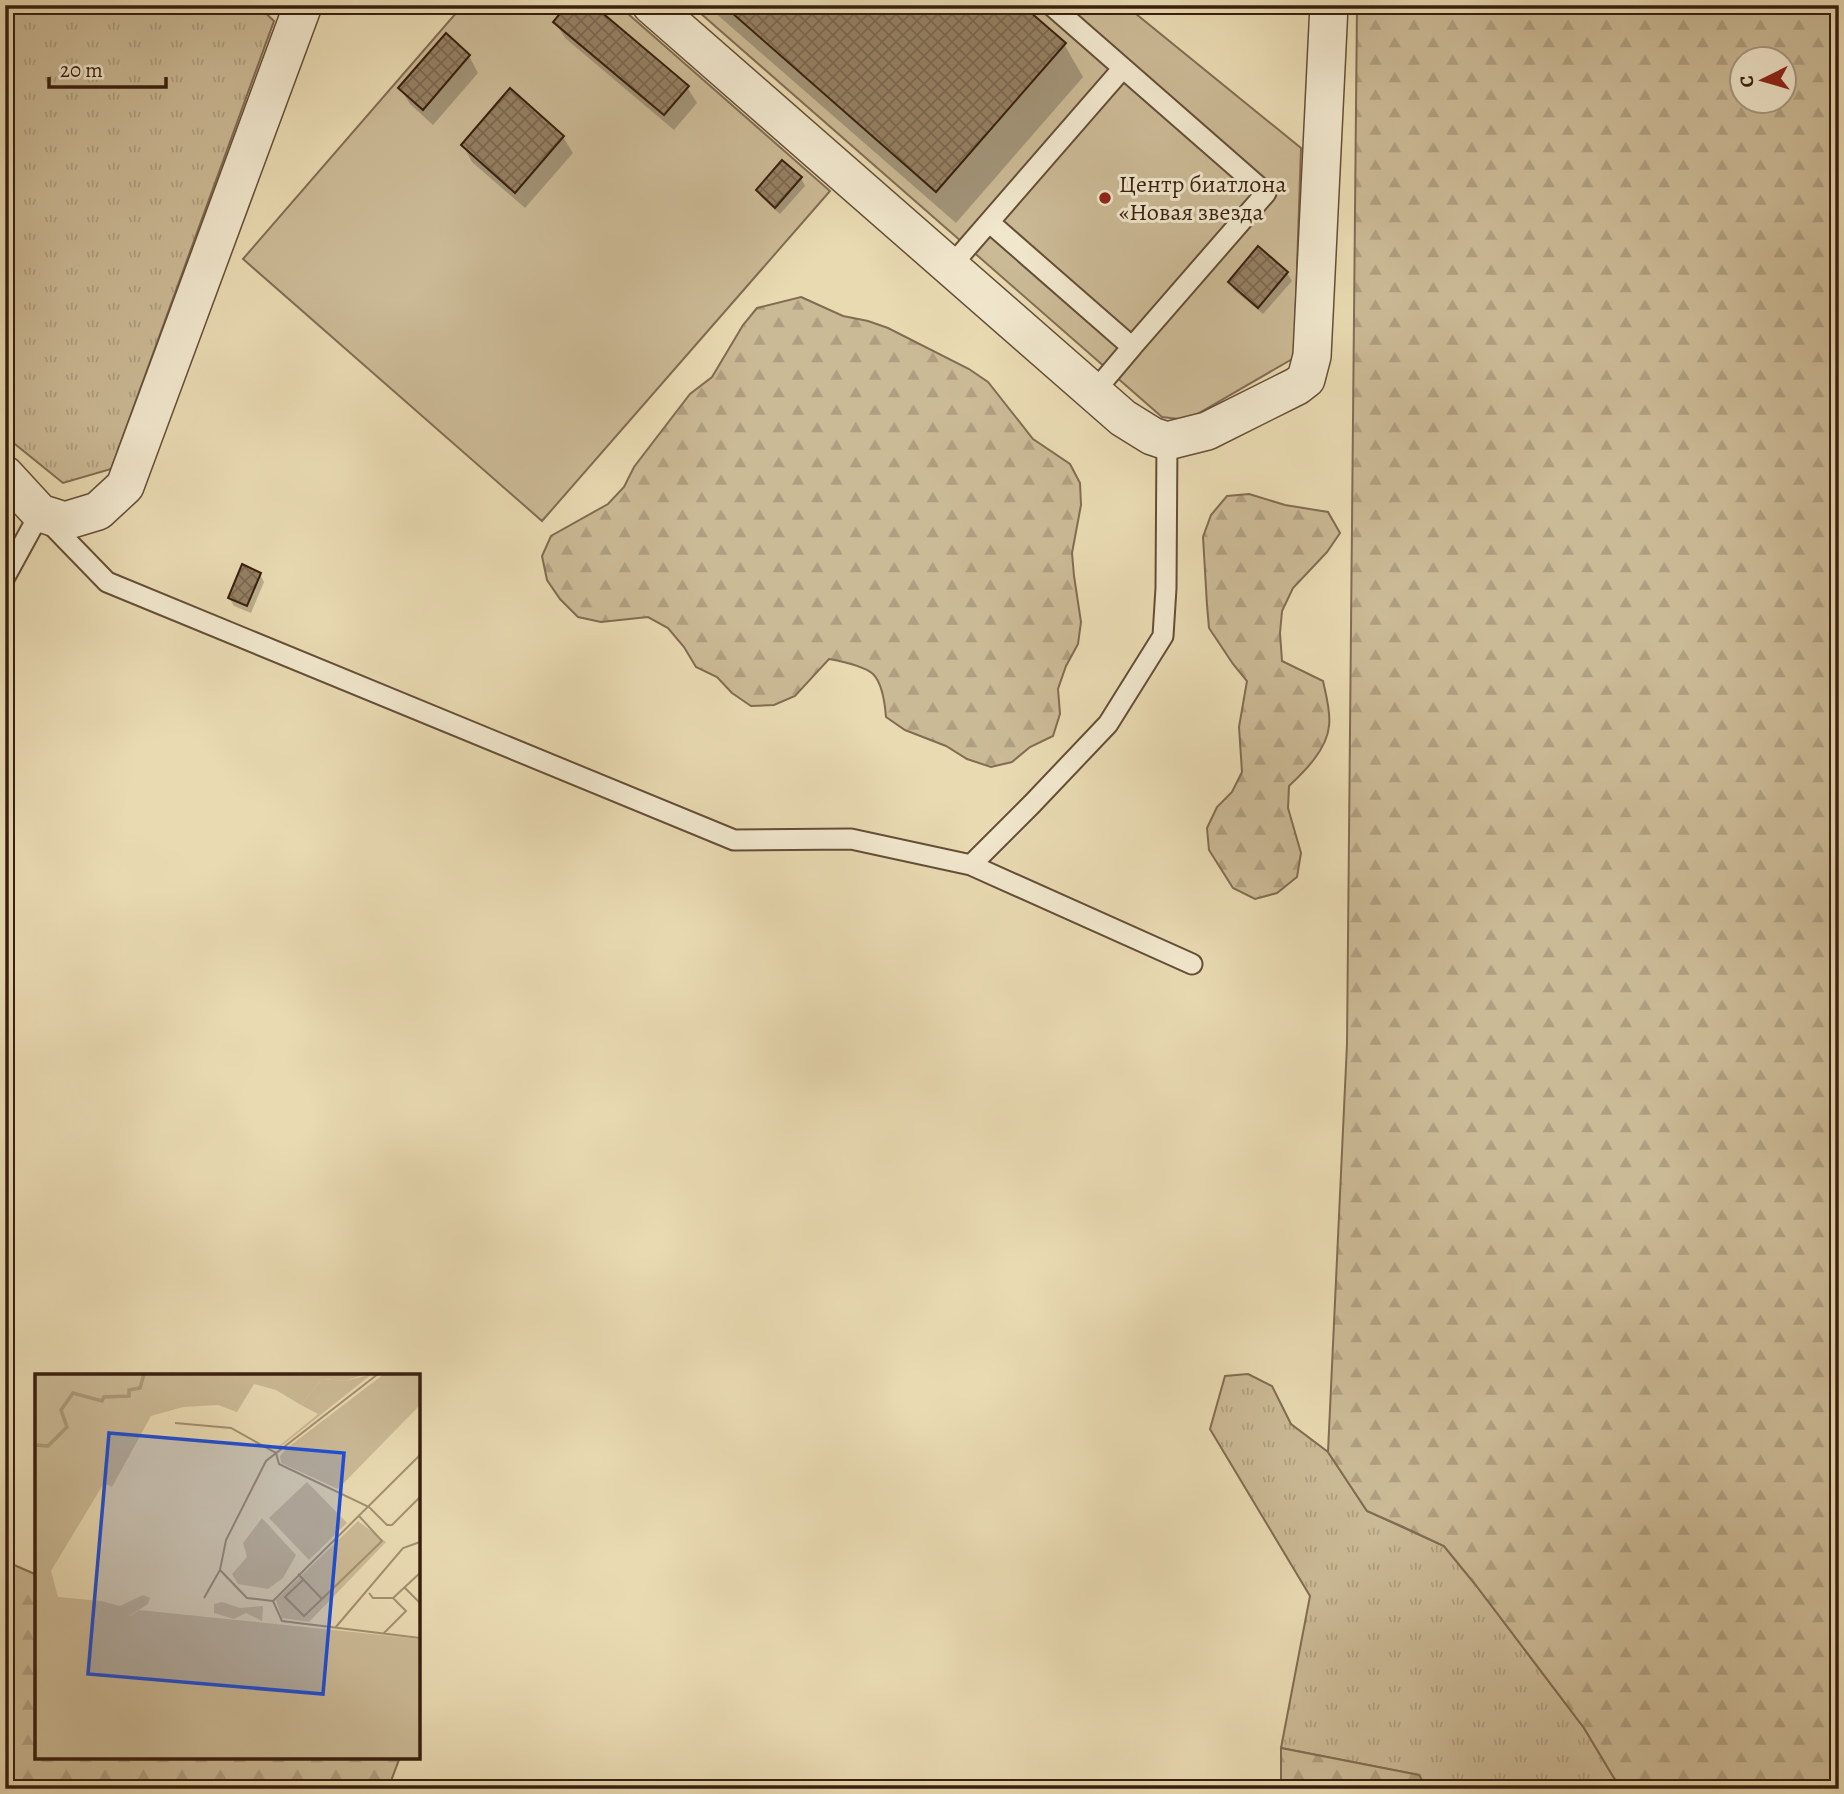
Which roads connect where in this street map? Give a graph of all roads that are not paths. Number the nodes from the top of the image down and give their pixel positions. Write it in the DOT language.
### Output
graph roads {
  1 [pos="303,5"];
  2 [pos="651,5"];
  3 [pos="1051,5"];
  4 [pos="1329,5"];
  5 [pos="1123,68"];
  6 [pos="989,222"];
  7 [pos="950,267"];
  8 [pos="1132,347"];
  9 [pos="1094,392"];
  10 [pos="1167,441"];
  11 [pos="5,475"];
  12 [pos="40,513"];
  13 [pos="5,577"];
  14 [pos="971,865"];
  15 [pos="1192,964"];
  1 -- 12 [label="street"];
  2 -- 7 [label="street"];
  3 -- 5 [label="lane"];
  4 -- 10 [label="street"];
  5 -- 6 [label="lane"];
  5 -- 8 [label="lane"];
  6 -- 7 [label="lane"];
  6 -- 8 [label="lane"];
  7 -- 9 [label="street"];
  8 -- 9 [label="lane"];
  9 -- 10 [label="street"];
  10 -- 14 [label="lane"];
  11 -- 12 [label="street"];
  12 -- 13 [label="lane"];
  12 -- 14 [label="lane"];
  14 -- 15 [label="lane"];
}
